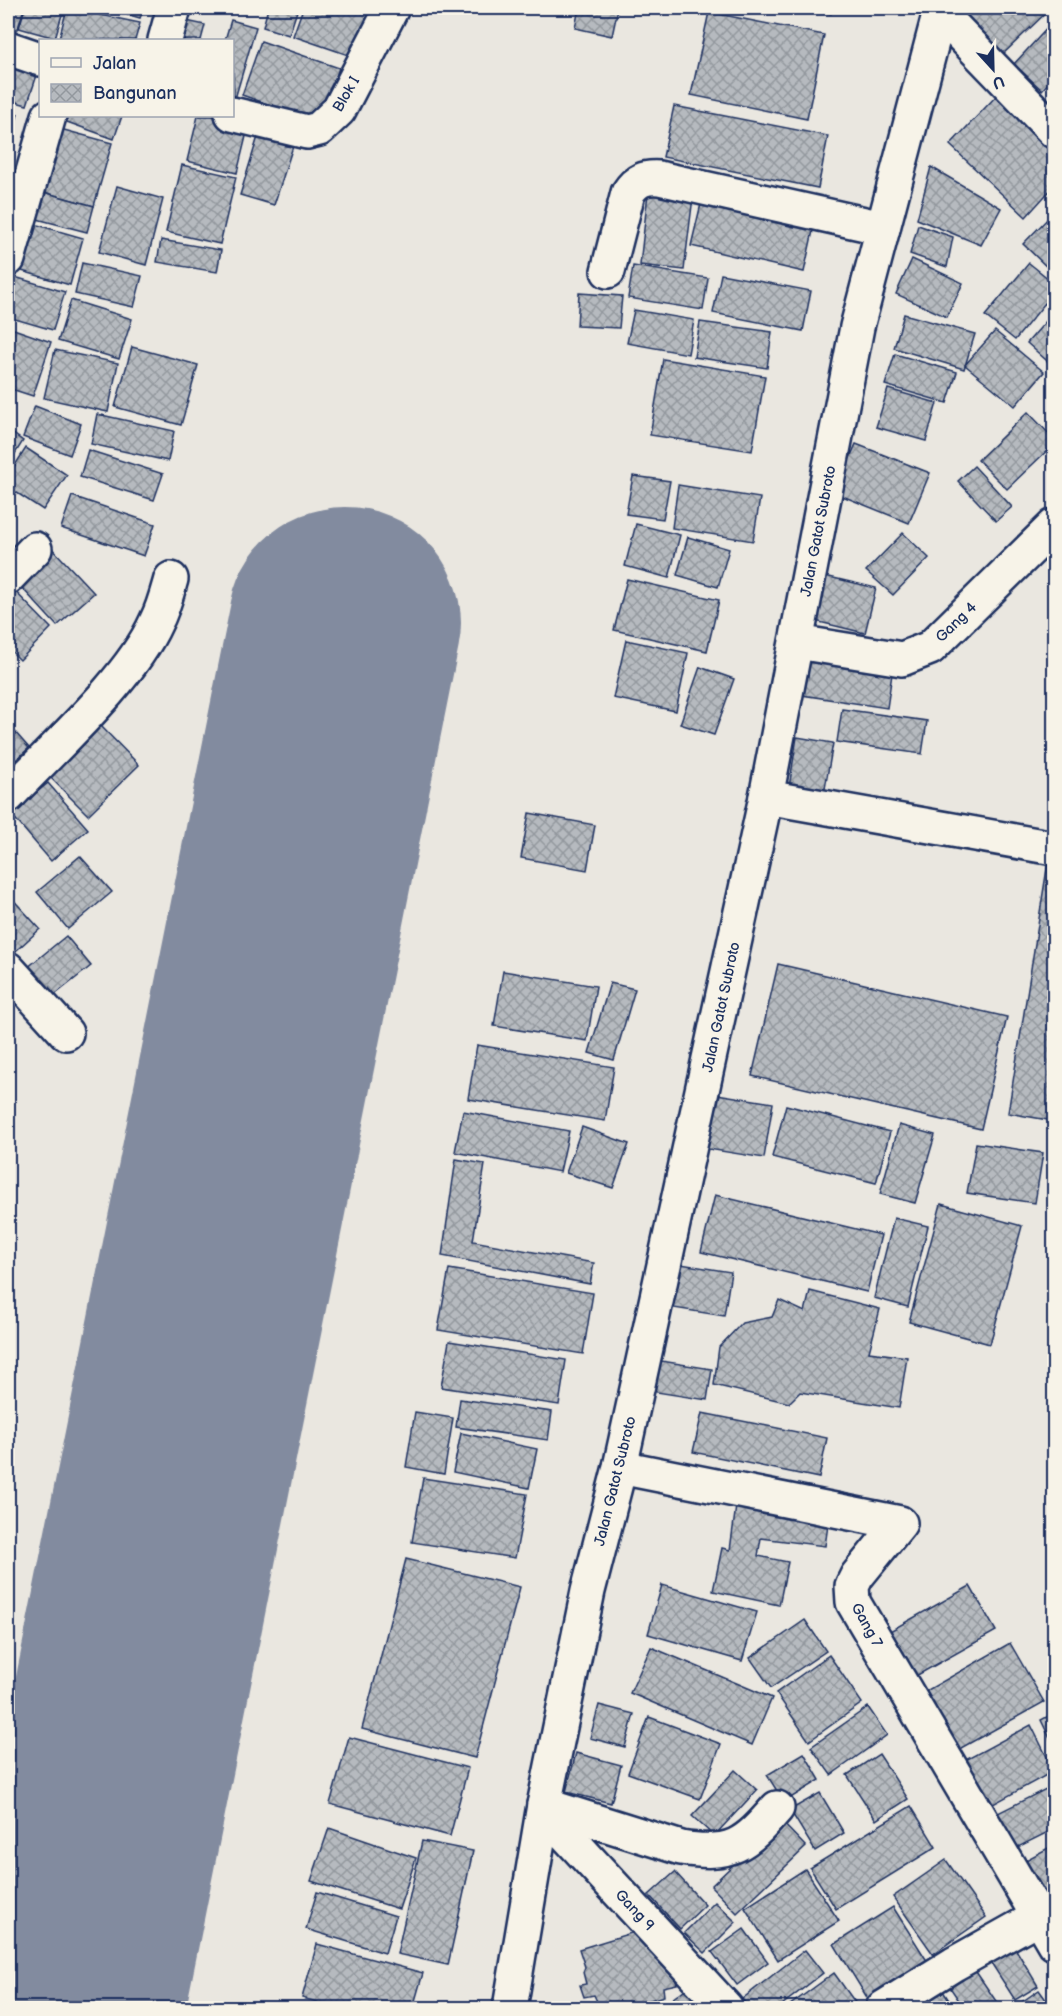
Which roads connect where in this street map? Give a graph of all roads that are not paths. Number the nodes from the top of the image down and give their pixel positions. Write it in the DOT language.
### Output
graph roads {
  1 [pos="174,8"];
  2 [pos="392,8"];
  3 [pos="941,11"];
  4 [pos="165,39"];
  5 [pos="8,48"];
  6 [pos="39,59"];
  7 [pos="234,114"];
  8 [pos="49,117"];
  9 [pos="1054,131"];
  10 [pos="884,228"];
  11 [pos="8,259"];
  12 [pos="608,271"];
  13 [pos="1054,526"];
  14 [pos="35,549"];
  15 [pos="8,577"];
  16 [pos="171,579"];
  17 [pos="797,642"];
  18 [pos="8,796"];
  19 [pos="766,797"];
  20 [pos="1054,848"];
  21 [pos="8,969"];
  22 [pos="66,1033"];
  23 [pos="620,1467"];
  24 [pos="544,1808"];
  25 [pos="777,1808"];
  26 [pos="1046,1912"];
  27 [pos="1054,1943"];
  28 [pos="510,2008"];
  29 [pos="726,2008"];
  30 [pos="883,2008"];
  1 -- 4 [label="street"];
  2 -- 7 [label="street, Blok I"];
  3 -- 9 [label="street"];
  3 -- 10 [label="street, Jalan Gatot Subroto"];
  5 -- 6 [label="street"];
  8 -- 11 [label="street"];
  10 -- 12 [label="street"];
  10 -- 17 [label="street, Jalan Gatot Subroto"];
  13 -- 17 [label="street, Gang 4"];
  14 -- 15 [label="street"];
  16 -- 18 [label="street"];
  17 -- 19 [label="street, Jalan Gatot Subroto"];
  19 -- 20 [label="street"];
  19 -- 23 [label="street, Jalan Gatot Subroto"];
  21 -- 22 [label="street"];
  23 -- 24 [label="street, Jalan Gatot Subroto"];
  23 -- 26 [label="street, Gang 7"];
  24 -- 25 [label="street"];
  24 -- 28 [label="street, Jalan Gatot Subroto"];
  24 -- 29 [label="street, Gang 9"];
  26 -- 27 [label="street"];
  26 -- 30 [label="street"];
}
